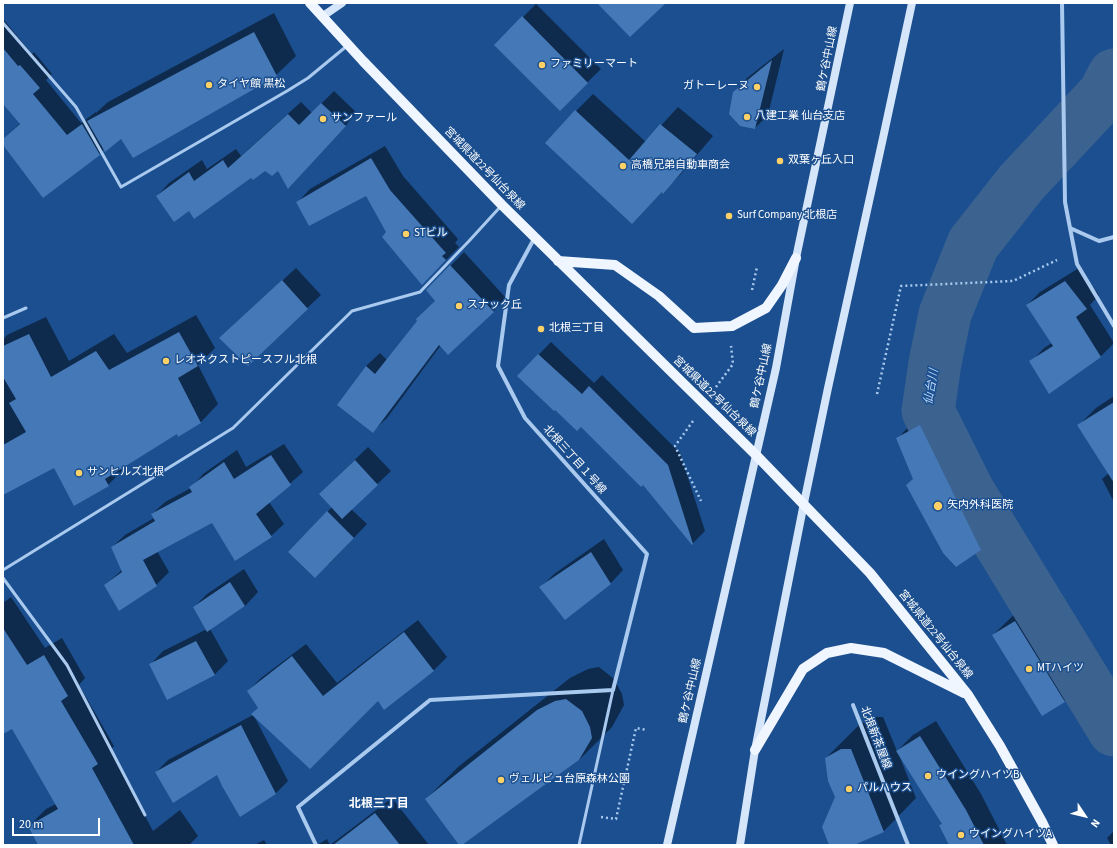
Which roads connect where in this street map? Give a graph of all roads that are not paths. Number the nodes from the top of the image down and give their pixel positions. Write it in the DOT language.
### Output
graph roads {
  1 [pos="310,3"];
  2 [pos="342,3"];
  3 [pos="850,3"];
  4 [pos="912,3"];
  5 [pos="1062,3"];
  6 [pos="323,16"];
  7 [pos="3,23"];
  8 [pos="349,44"];
  9 [pos="502,205"];
  10 [pos="1070,228"];
  11 [pos="534,237"];
  12 [pos="1114,237"];
  13 [pos="796,258"];
  14 [pos="558,260"];
  15 [pos="26,308"];
  16 [pos="3,318"];
  17 [pos="1114,326"];
  18 [pos="755,454"];
  19 [pos="804,503"];
  20 [pos="3,570"];
  21 [pos="3,578"];
  22 [pos="613,690"];
  23 [pos="968,695"];
  24 [pos="853,704"];
  25 [pos="755,750"];
  26 [pos="145,815"];
  27 [pos="316,845"];
  28 [pos="580,845"];
  29 [pos="667,845"];
  30 [pos="740,845"];
  31 [pos="908,845"];
  32 [pos="1053,845"];
  1 -- 6 [label="main road, 宮城県道22号仙台泉線"];
  2 -- 6 [label="street"];
  3 -- 13 [label="street, 鶴ケ谷中山線"];
  4 -- 19 [label="street"];
  5 -- 10 [label="street"];
  6 -- 8 [label="main road, 宮城県道22号仙台泉線"];
  7 -- 8 [label="lane"];
  8 -- 9 [label="main road, 宮城県道22号仙台泉線"];
  9 -- 11 [label="main road, 宮城県道22号仙台泉線"];
  9 -- 20 [label="lane"];
  10 -- 12 [label="street"];
  10 -- 17 [label="street"];
  11 -- 14 [label="main road, 宮城県道22号仙台泉線"];
  11 -- 22 [label="street, 北根三丁目１号線"];
  13 -- 14 [label="main road"];
  13 -- 18 [label="street, 鶴ケ谷中山線"];
  14 -- 18 [label="main road, 宮城県道22号仙台泉線"];
  15 -- 16 [label="lane"];
  18 -- 19 [label="main road, 宮城県道22号仙台泉線"];
  18 -- 29 [label="street, 鶴ケ谷中山線"];
  19 -- 23 [label="main road, 宮城県道22号仙台泉線"];
  19 -- 25 [label="street"];
  21 -- 26 [label="lane"];
  22 -- 27 [label="street"];
  22 -- 28 [label="lane"];
  23 -- 25 [label="main road"];
  23 -- 32 [label="main road, 宮城県道22号仙台泉線"];
  24 -- 31 [label="street, 北根新茶屋線"];
  25 -- 30 [label="street"];
}
